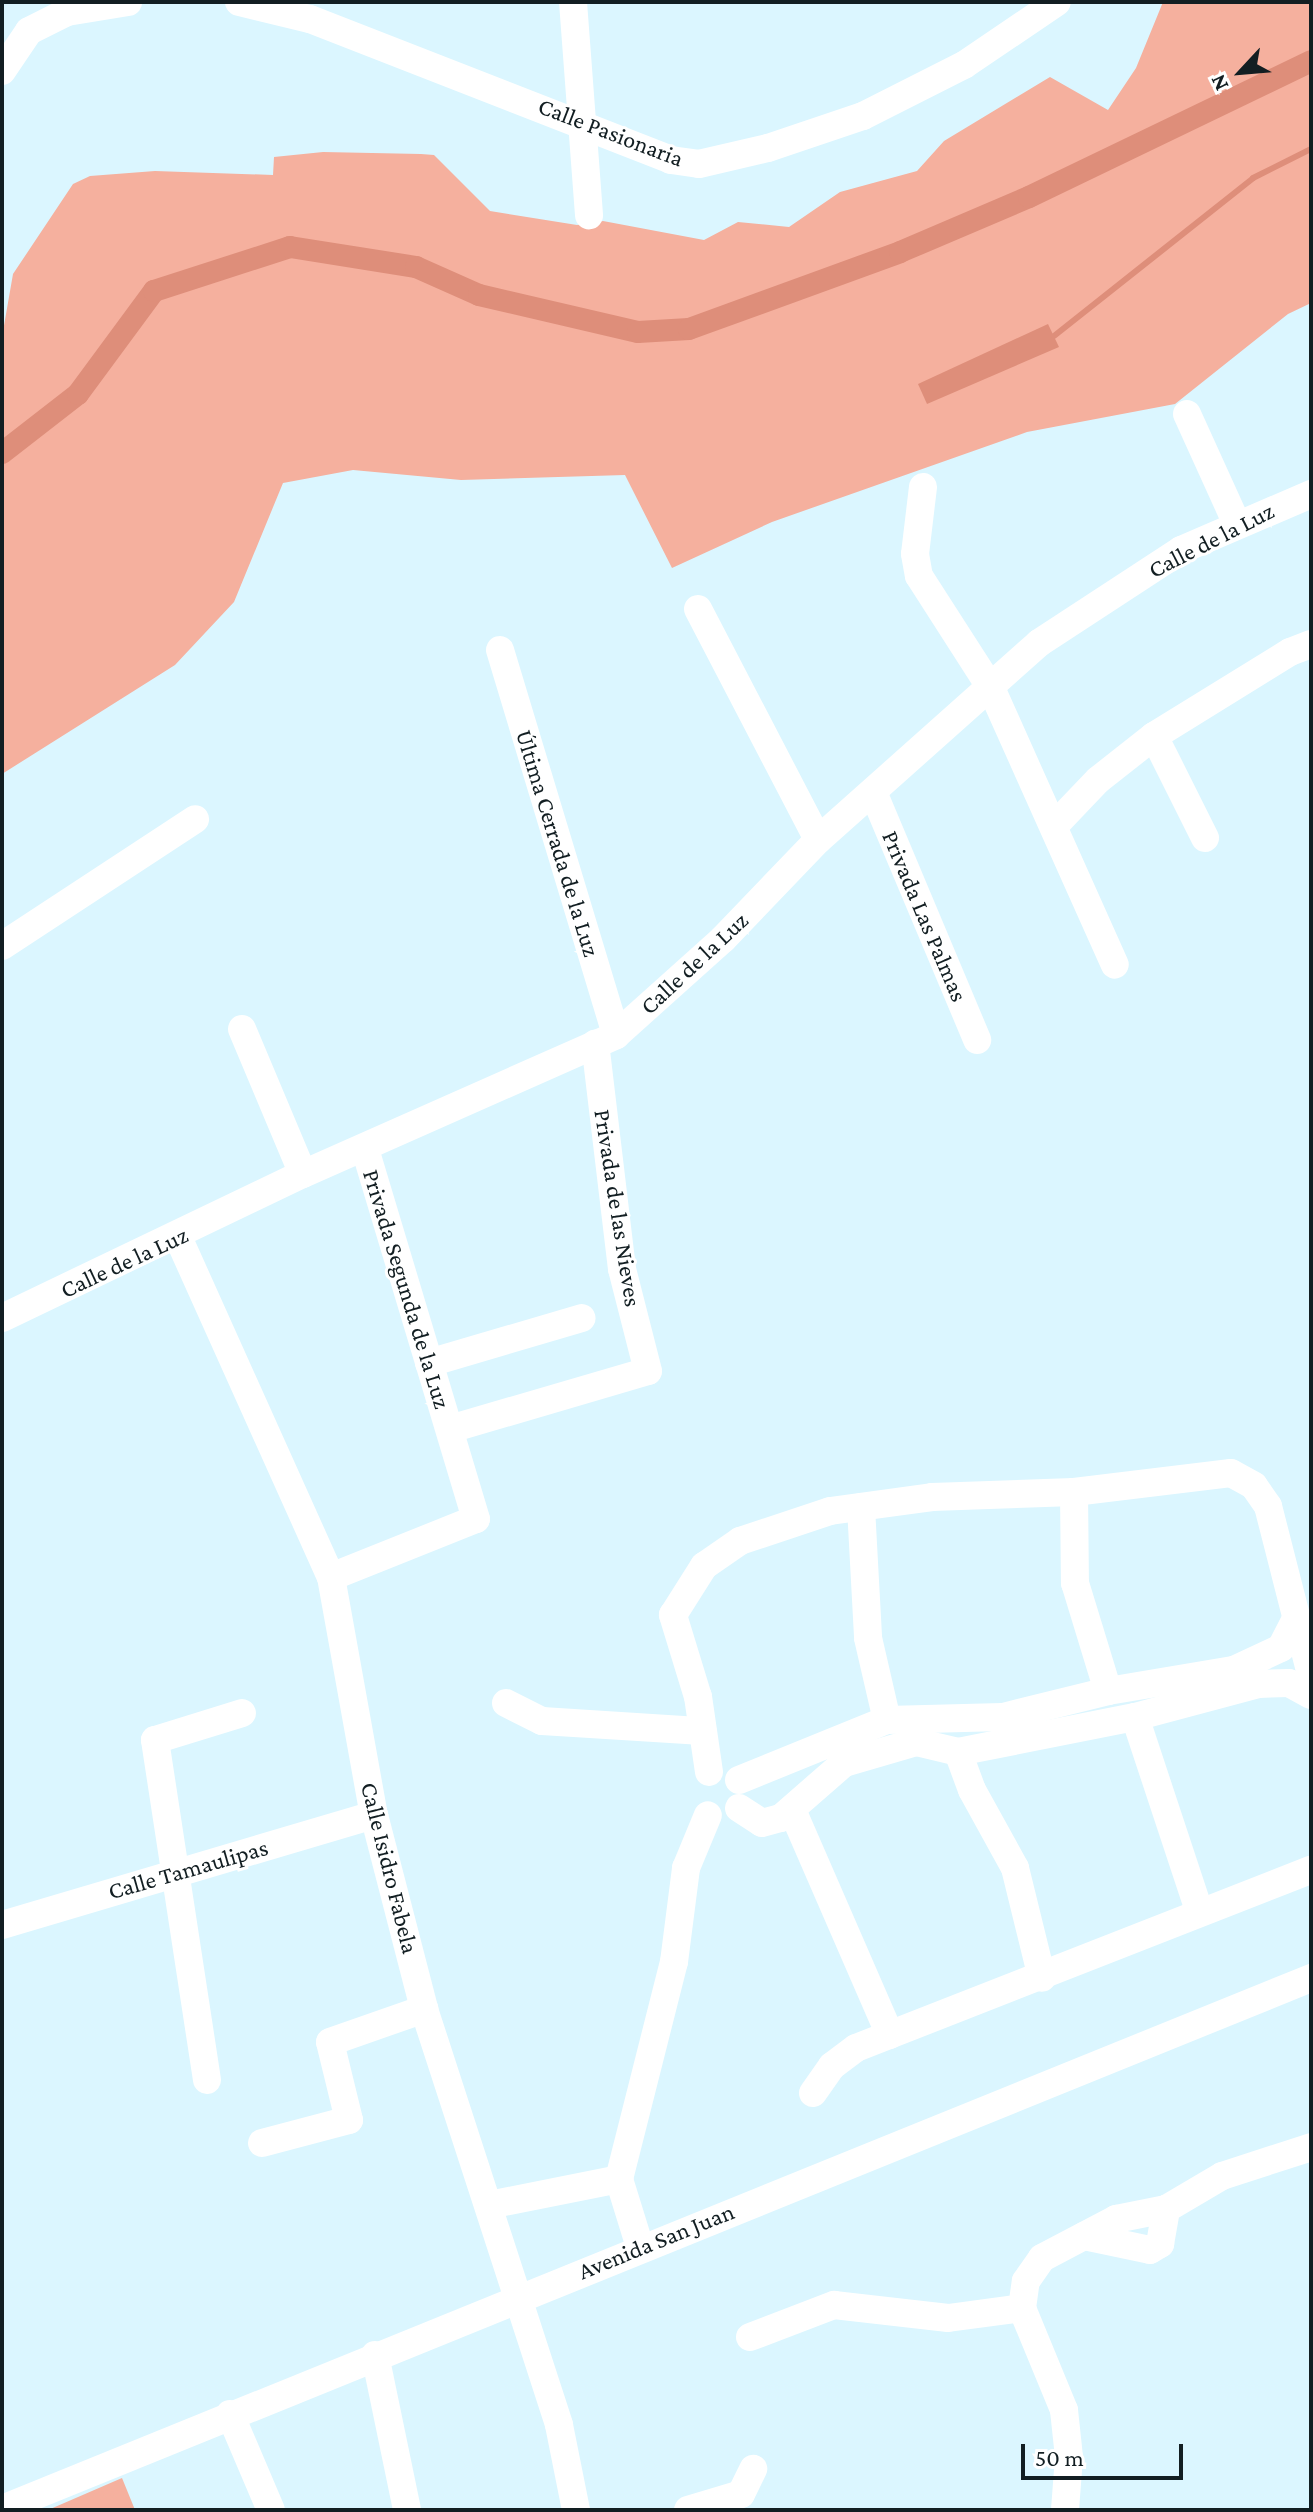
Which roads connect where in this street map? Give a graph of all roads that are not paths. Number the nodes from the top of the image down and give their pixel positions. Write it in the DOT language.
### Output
graph roads {
  1 [pos="128,2"];
  2 [pos="239,2"];
  3 [pos="573,2"];
  4 [pos="1057,2"];
  5 [pos="15,30"];
  6 [pos="2,71"];
  7 [pos="580,120"];
  8 [pos="589,215"];
  9 [pos="1187,414"];
  10 [pos="923,487"];
  11 [pos="1311,494"];
  12 [pos="1236,522"];
  13 [pos="698,609"];
  14 [pos="1311,644"];
  15 [pos="500,650"];
  16 [pos="991,688"];
  17 [pos="1154,736"];
  18 [pos="873,792"];
  19 [pos="195,819"];
  20 [pos="1055,825"];
  21 [pos="1205,838"];
  22 [pos="818,840"];
  23 [pos="2,946"];
  24 [pos="1115,965"];
  25 [pos="242,1029"];
  26 [pos="606,1040"];
  27 [pos="977,1040"];
  28 [pos="365,1148"];
  29 [pos="303,1174"];
  30 [pos="178,1237"];
  31 [pos="2,1318"];
  32 [pos="582,1318"];
  33 [pos="429,1363"];
  34 [pos="648,1371"];
  35 [pos="450,1429"];
  36 [pos="1074,1492"];
  37 [pos="861,1507"];
  38 [pos="331,1577"];
  39 [pos="1296,1619"];
  40 [pos="1311,1675"];
  41 [pos="1108,1691"];
  42 [pos="1311,1695"];
  43 [pos="506,1703"];
  44 [pos="242,1713"];
  45 [pos="1135,1717"];
  46 [pos="887,1720"];
  47 [pos="703,1731"];
  48 [pos="958,1752"];
  49 [pos="709,1772"];
  50 [pos="739,1794"];
  51 [pos="793,1812"];
  52 [pos="374,1815"];
  53 [pos="708,1815"];
  54 [pos="1311,1870"];
  55 [pos="176,1873"];
  56 [pos="1199,1911"];
  57 [pos="2,1925"];
  58 [pos="1042,1978"];
  59 [pos="1311,1978"];
  60 [pos="424,2009"];
  61 [pos="890,2035"];
  62 [pos="207,2080"];
  63 [pos="813,2093"];
  64 [pos="262,2143"];
  65 [pos="1311,2147"];
  66 [pos="619,2179"];
  67 [pos="489,2205"];
  68 [pos="640,2247"];
  69 [pos="520,2298"];
  70 [pos="1022,2308"];
  71 [pos="750,2337"];
  72 [pos="375,2355"];
  73 [pos="230,2414"];
  74 [pos="753,2469"];
  75 [pos="2,2509"];
  76 [pos="271,2510"];
  77 [pos="407,2510"];
  78 [pos="576,2510"];
  79 [pos="688,2510"];
  80 [pos="1065,2510"];
  1 -- 5 [label="street"];
  2 -- 7 [label="street, Calle Pasionaria"];
  3 -- 7 [label="street"];
  4 -- 7 [label="street, Calle Pasionaria"];
  5 -- 6 [label="street"];
  7 -- 8 [label="street"];
  9 -- 12 [label="street"];
  10 -- 16 [label="street"];
  11 -- 12 [label="street, Calle de la Luz"];
  12 -- 16 [label="street, Calle de la Luz"];
  13 -- 22 [label="street"];
  14 -- 17 [label="street"];
  15 -- 26 [label="street, Última Cerrada de la Luz"];
  16 -- 18 [label="street, Calle de la Luz"];
  16 -- 20 [label="street"];
  17 -- 20 [label="street"];
  17 -- 21 [label="street"];
  18 -- 22 [label="street, Calle de la Luz"];
  18 -- 27 [label="street, Privada Las Palmas"];
  19 -- 23 [label="street"];
  20 -- 24 [label="street"];
  22 -- 26 [label="street, Calle de la Luz"];
  25 -- 29 [label="street"];
  26 -- 28 [label="street, Calle de la Luz"];
  26 -- 34 [label="street, Privada de las Nieves"];
  28 -- 29 [label="street, Calle de la Luz"];
  28 -- 33 [label="street, Privada Segunda de la Luz"];
  29 -- 30 [label="street, Calle de la Luz"];
  30 -- 31 [label="street, Calle de la Luz"];
  30 -- 38 [label="street, Calle Isidro Fabela"];
  32 -- 33 [label="street"];
  33 -- 35 [label="street, Privada Segunda de la Luz"];
  34 -- 35 [label="street, Privada Segunda de la Luz"];
  35 -- 38 [label="street, Privada Segunda de la Luz"];
  36 -- 37 [label="street"];
  36 -- 39 [label="street"];
  36 -- 41 [label="street"];
  37 -- 46 [label="street"];
  37 -- 47 [label="street"];
  38 -- 52 [label="street, Calle Isidro Fabela"];
  39 -- 40 [label="street"];
  39 -- 41 [label="street"];
  41 -- 46 [label="street"];
  42 -- 45 [label="street"];
  43 -- 47 [label="street"];
  44 -- 55 [label="street"];
  45 -- 48 [label="street"];
  45 -- 56 [label="street"];
  46 -- 50 [label="street"];
  47 -- 49 [label="street"];
  48 -- 51 [label="street"];
  48 -- 58 [label="street"];
  49 -- 50 [label="street"];
  49 -- 53 [label="street"];
  50 -- 51 [label="street"];
  50 -- 53 [label="street"];
  51 -- 61 [label="street"];
  52 -- 55 [label="street, Calle Tamaulipas"];
  52 -- 60 [label="street, Calle Isidro Fabela"];
  53 -- 66 [label="street"];
  54 -- 56 [label="street"];
  55 -- 57 [label="street, Calle Tamaulipas"];
  55 -- 62 [label="street"];
  56 -- 58 [label="street"];
  58 -- 61 [label="street"];
  59 -- 68 [label="street, Avenida San Juan"];
  60 -- 64 [label="street"];
  60 -- 67 [label="street, Calle Isidro Fabela"];
  61 -- 63 [label="street"];
  65 -- 70 [label="street"];
  66 -- 67 [label="street"];
  66 -- 68 [label="street"];
  67 -- 69 [label="street, Calle Isidro Fabela"];
  68 -- 69 [label="street, Avenida San Juan"];
  69 -- 72 [label="street, Avenida San Juan"];
  69 -- 78 [label="street, Calle Isidro Fabela"];
  70 -- 71 [label="street"];
  70 -- 80 [label="street"];
  72 -- 73 [label="street, Avenida San Juan"];
  72 -- 77 [label="street"];
  73 -- 75 [label="street, Avenida San Juan"];
  73 -- 76 [label="street"];
  74 -- 79 [label="street"];
}
